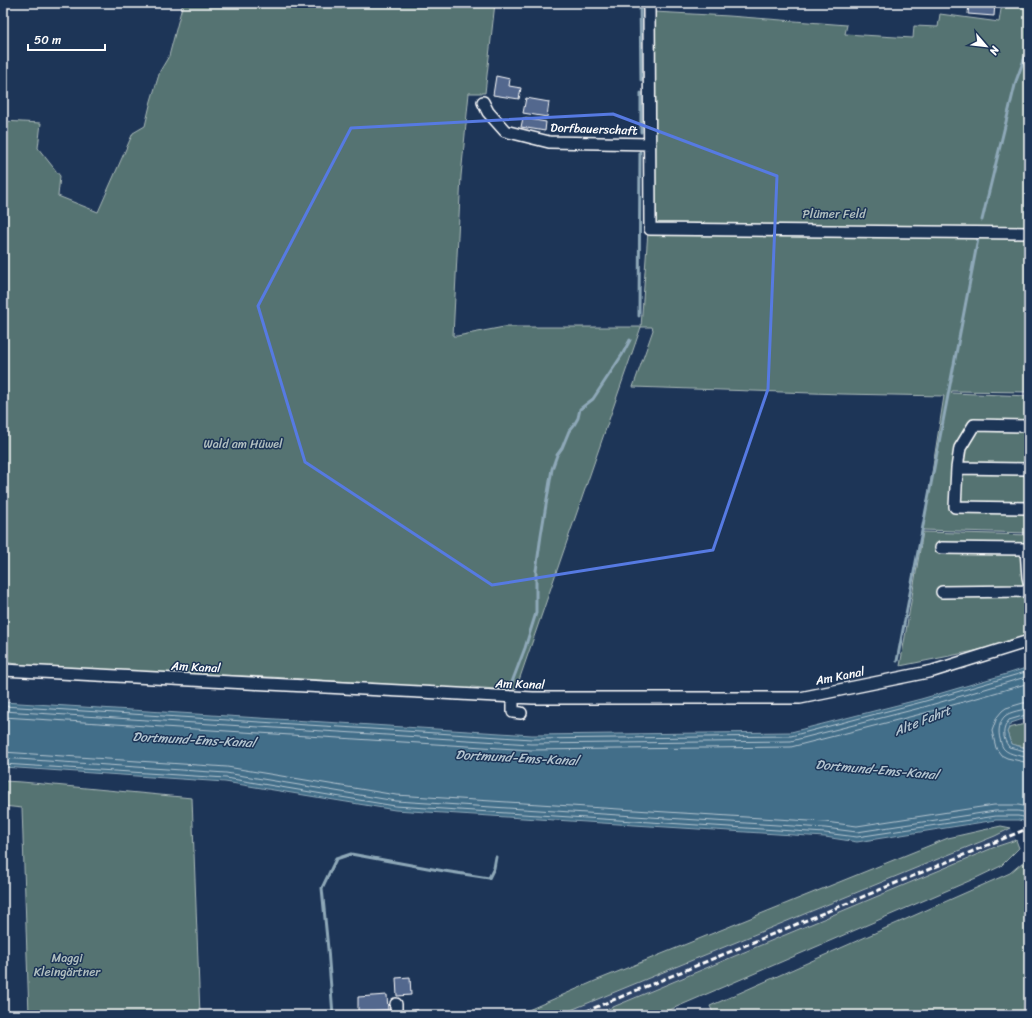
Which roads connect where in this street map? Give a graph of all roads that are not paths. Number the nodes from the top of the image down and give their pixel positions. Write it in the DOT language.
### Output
graph roads {
  1 [pos="649,3"];
  2 [pos="483,102"];
  3 [pos="650,144"];
  4 [pos="1029,234"];
  5 [pos="1029,426"];
  6 [pos="957,468"];
  7 [pos="1029,469"];
  8 [pos="1029,508"];
  9 [pos="941,548"];
  10 [pos="1029,582"];
  11 [pos="1029,591"];
  12 [pos="942,592"];
  13 [pos="1029,641"];
  14 [pos="3,670"];
  15 [pos="513,697"];
  16 [pos="521,713"];
  1 -- 3 [label="street, Dorfbauerschaft"];
  2 -- 3 [label="street, Dorfbauerschaft"];
  3 -- 4 [label="street"];
  5 -- 6 [label="street"];
  6 -- 7 [label="street"];
  6 -- 8 [label="street"];
  9 -- 10 [label="street"];
  11 -- 12 [label="street"];
  13 -- 15 [label="street, Am Kanal"];
  14 -- 15 [label="street, Am Kanal"];
  15 -- 16 [label="street"];
}
